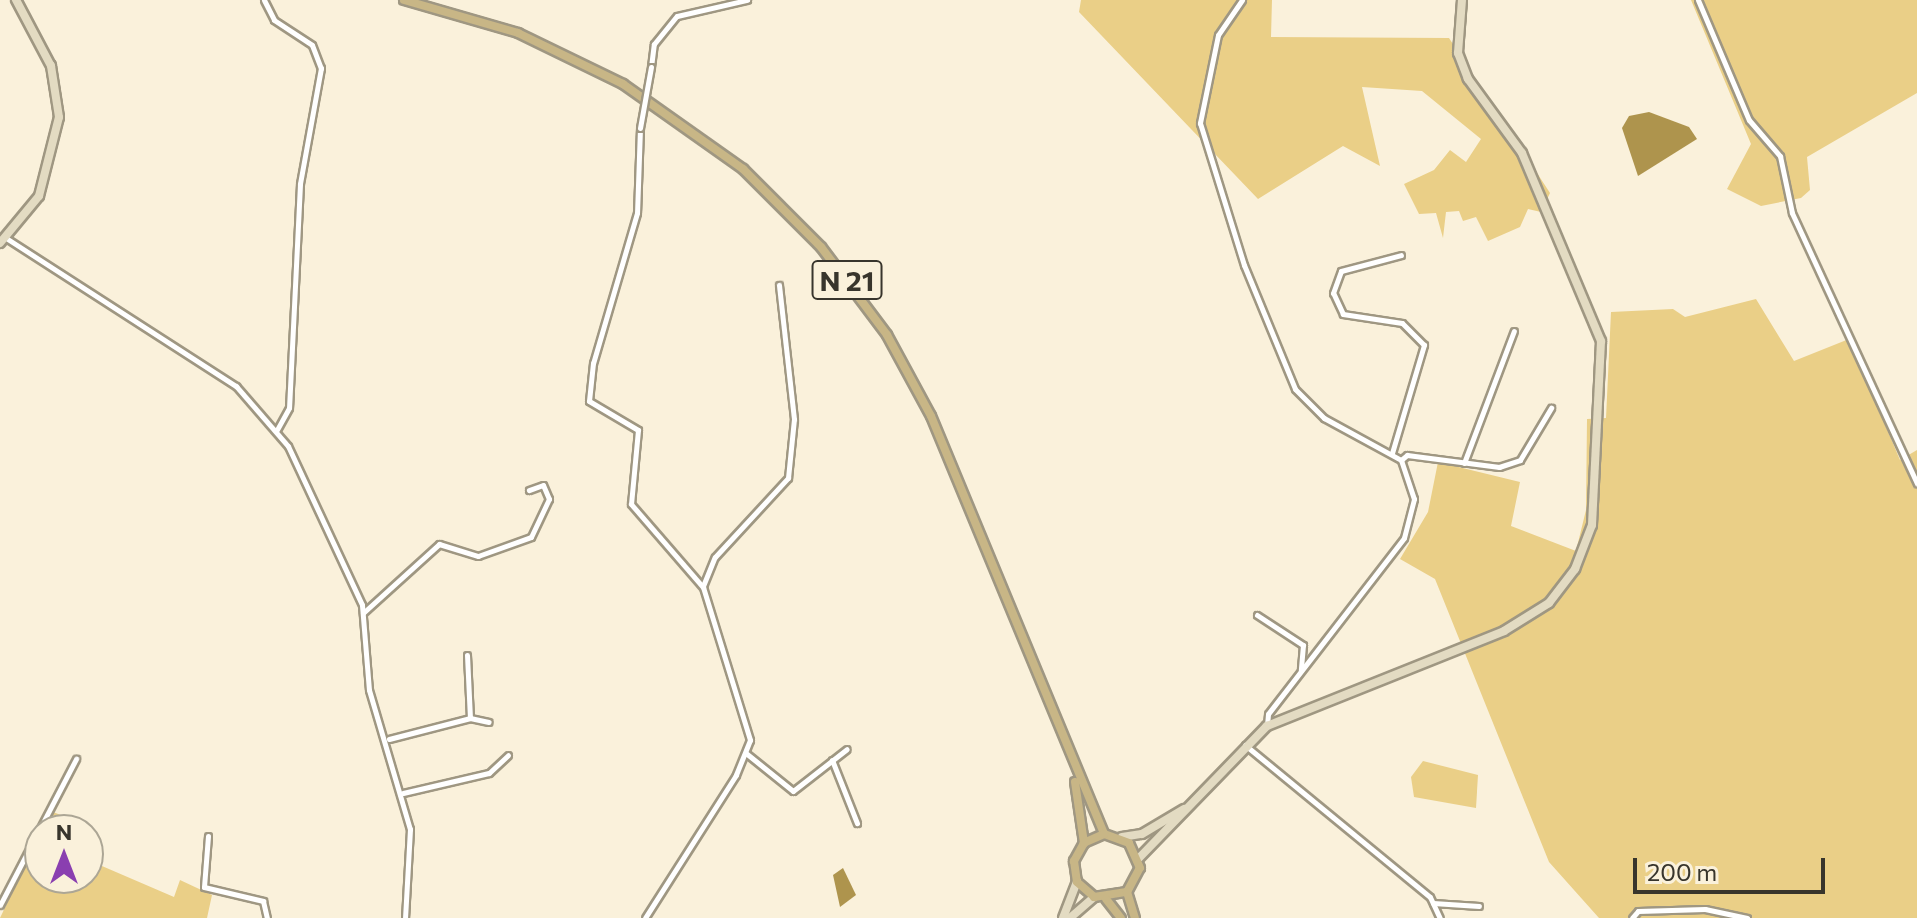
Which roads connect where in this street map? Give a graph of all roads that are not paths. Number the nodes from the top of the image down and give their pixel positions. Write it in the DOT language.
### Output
graph roads {
  1 [pos="16,0"];
  2 [pos="264,0"];
  3 [pos="404,0"];
  4 [pos="747,0"];
  5 [pos="1242,0"];
  6 [pos="1462,0"];
  7 [pos="1698,0"];
  8 [pos="3,241"];
  9 [pos="1401,255"];
  10 [pos="779,285"];
  11 [pos="1514,331"];
  12 [pos="1551,408"];
  13 [pos="277,430"];
  14 [pos="1392,453"];
  15 [pos="1401,460"];
  16 [pos="1464,463"];
  17 [pos="1917,483"];
  18 [pos="529,490"];
  19 [pos="703,587"];
  20 [pos="362,613"];
  21 [pos="1257,615"];
  22 [pos="467,655"];
  23 [pos="1301,671"];
  24 [pos="470,718"];
  25 [pos="489,722"];
  26 [pos="1267,726"];
  27 [pos="389,739"];
  28 [pos="1244,745"];
  29 [pos="847,749"];
  30 [pos="747,754"];
  31 [pos="508,755"];
  32 [pos="76,759"];
  33 [pos="832,760"];
  34 [pos="1072,763"];
  35 [pos="403,793"];
  36 [pos="1201,796"];
  37 [pos="857,823"];
  38 [pos="1104,834"];
  39 [pos="208,836"];
  40 [pos="1122,837"];
  41 [pos="1084,843"];
  42 [pos="1139,858"];
  43 [pos="1077,882"];
  44 [pos="1127,892"];
  45 [pos="1094,897"];
  46 [pos="1106,899"];
  47 [pos="1433,903"];
  48 [pos="0,905"];
  49 [pos="1479,906"];
  50 [pos="267,918"];
  51 [pos="405,918"];
  52 [pos="645,918"];
  53 [pos="1063,918"];
  54 [pos="1070,918"];
  55 [pos="1121,918"];
  56 [pos="1135,918"];
  57 [pos="1440,918"];
  58 [pos="1632,918"];
  59 [pos="1747,918"];
  1 -- 8 [label="main road"];
  2 -- 13 [label="street"];
  3 -- 34 [label="main road, N 21"];
  4 -- 19 [label="street, bridge"];
  5 -- 14 [label="street"];
  6 -- 26 [label="main road"];
  7 -- 17 [label="street"];
  8 -- 13 [label="street"];
  9 -- 14 [label="street"];
  10 -- 19 [label="street"];
  11 -- 16 [label="street"];
  12 -- 16 [label="street"];
  13 -- 20 [label="street"];
  14 -- 15 [label="street"];
  15 -- 16 [label="street"];
  15 -- 23 [label="street"];
  18 -- 20 [label="street"];
  19 -- 30 [label="street"];
  20 -- 27 [label="street"];
  21 -- 23 [label="street"];
  22 -- 24 [label="street"];
  23 -- 26 [label="street"];
  24 -- 25 [label="street"];
  24 -- 27 [label="street"];
  26 -- 28 [label="main road"];
  27 -- 35 [label="street"];
  28 -- 36 [label="main road"];
  28 -- 47 [label="street"];
  29 -- 33 [label="street"];
  30 -- 33 [label="street"];
  30 -- 52 [label="street"];
  31 -- 35 [label="street"];
  32 -- 48 [label="street"];
  33 -- 37 [label="street"];
  34 -- 38 [label="main road, N 21"];
  34 -- 41 [label="main road, N 21"];
  35 -- 51 [label="street"];
  36 -- 40 [label="main road"];
  36 -- 42 [label="main road"];
  38 -- 40 [label="main road"];
  38 -- 41 [label="main road"];
  39 -- 50 [label="street"];
  40 -- 42 [label="main road"];
  41 -- 43 [label="main road"];
  42 -- 44 [label="main road"];
  43 -- 45 [label="main road"];
  43 -- 53 [label="main road"];
  44 -- 46 [label="main road"];
  44 -- 56 [label="main road"];
  45 -- 46 [label="main road"];
  45 -- 54 [label="main road"];
  46 -- 55 [label="main road"];
  47 -- 49 [label="street"];
  47 -- 57 [label="street"];
  58 -- 59 [label="street"];
}
